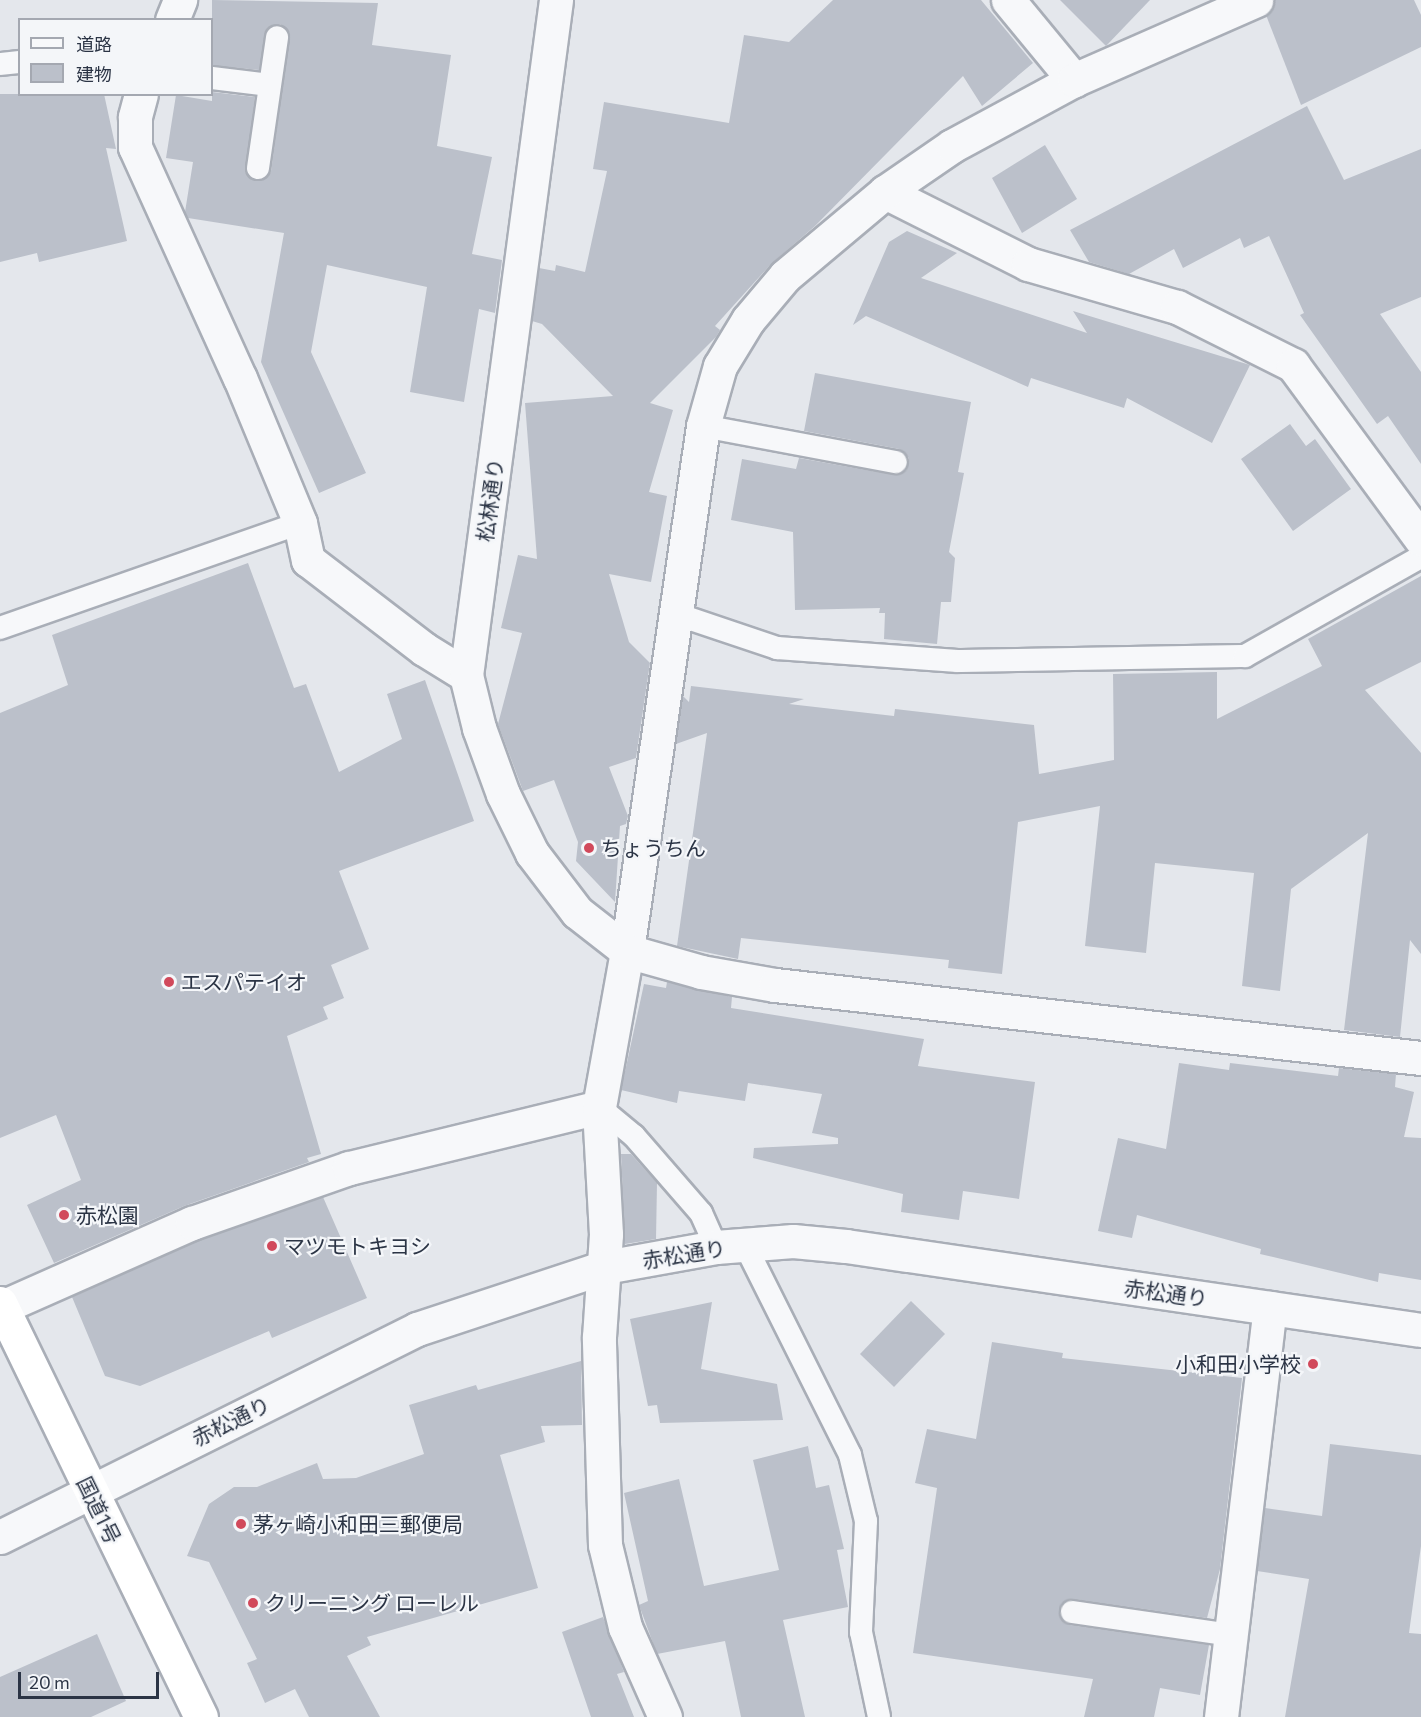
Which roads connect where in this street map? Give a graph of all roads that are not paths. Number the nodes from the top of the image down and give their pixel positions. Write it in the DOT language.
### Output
graph roads {
  1 [pos="180,0"];
  2 [pos="556,0"];
  3 [pos="1008,0"];
  4 [pos="1256,0"];
  5 [pos="173,18"];
  6 [pos="278,37"];
  7 [pos="18,62"];
  8 [pos="0,64"];
  9 [pos="213,78"];
  10 [pos="1074,80"];
  11 [pos="270,85"];
  12 [pos="140,96"];
  13 [pos="258,168"];
  14 [pos="885,192"];
  15 [pos="703,426"];
  16 [pos="896,462"];
  17 [pos="300,523"];
  18 [pos="1421,539"];
  19 [pos="1421,557"];
  20 [pos="676,614"];
  21 [pos="0,628"];
  22 [pos="466,675"];
  23 [pos="627,951"];
  24 [pos="1421,1058"];
  25 [pos="599,1107"];
  26 [pos="730,1246"];
  27 [pos="605,1267"];
  28 [pos="1,1305"];
  29 [pos="1270,1308"];
  30 [pos="1421,1330"];
  31 [pos="90,1491"];
  32 [pos="0,1537"];
  33 [pos="1072,1612"];
  34 [pos="1231,1635"];
  35 [pos="201,1717"];
  36 [pos="664,1717"];
  37 [pos="879,1717"];
  38 [pos="1221,1717"];
  1 -- 5 [label="street"];
  2 -- 22 [label="street, 松林通り"];
  3 -- 10 [label="street"];
  4 -- 10 [label="street"];
  6 -- 11 [label="lane"];
  7 -- 8 [label="lane"];
  9 -- 11 [label="lane"];
  10 -- 14 [label="street"];
  11 -- 13 [label="lane"];
  12 -- 17 [label="street"];
  14 -- 15 [label="street"];
  14 -- 18 [label="street"];
  15 -- 16 [label="lane"];
  15 -- 20 [label="street"];
  17 -- 21 [label="lane"];
  17 -- 22 [label="street"];
  19 -- 20 [label="lane"];
  20 -- 23 [label="street"];
  22 -- 23 [label="street, 松林通り"];
  23 -- 24 [label="street"];
  23 -- 25 [label="street"];
  25 -- 26 [label="lane"];
  25 -- 27 [label="street"];
  25 -- 28 [label="street"];
  26 -- 27 [label="street, 赤松通り"];
  26 -- 29 [label="street, 赤松通り"];
  26 -- 37 [label="lane"];
  27 -- 31 [label="street, 赤松通り"];
  27 -- 36 [label="street"];
  28 -- 31 [label="highway, 国道1号"];
  29 -- 30 [label="street, 赤松通り"];
  29 -- 34 [label="street"];
  31 -- 32 [label="street, 赤松通り"];
  31 -- 35 [label="highway, 国道1号"];
  33 -- 34 [label="lane"];
  34 -- 38 [label="street"];
}
